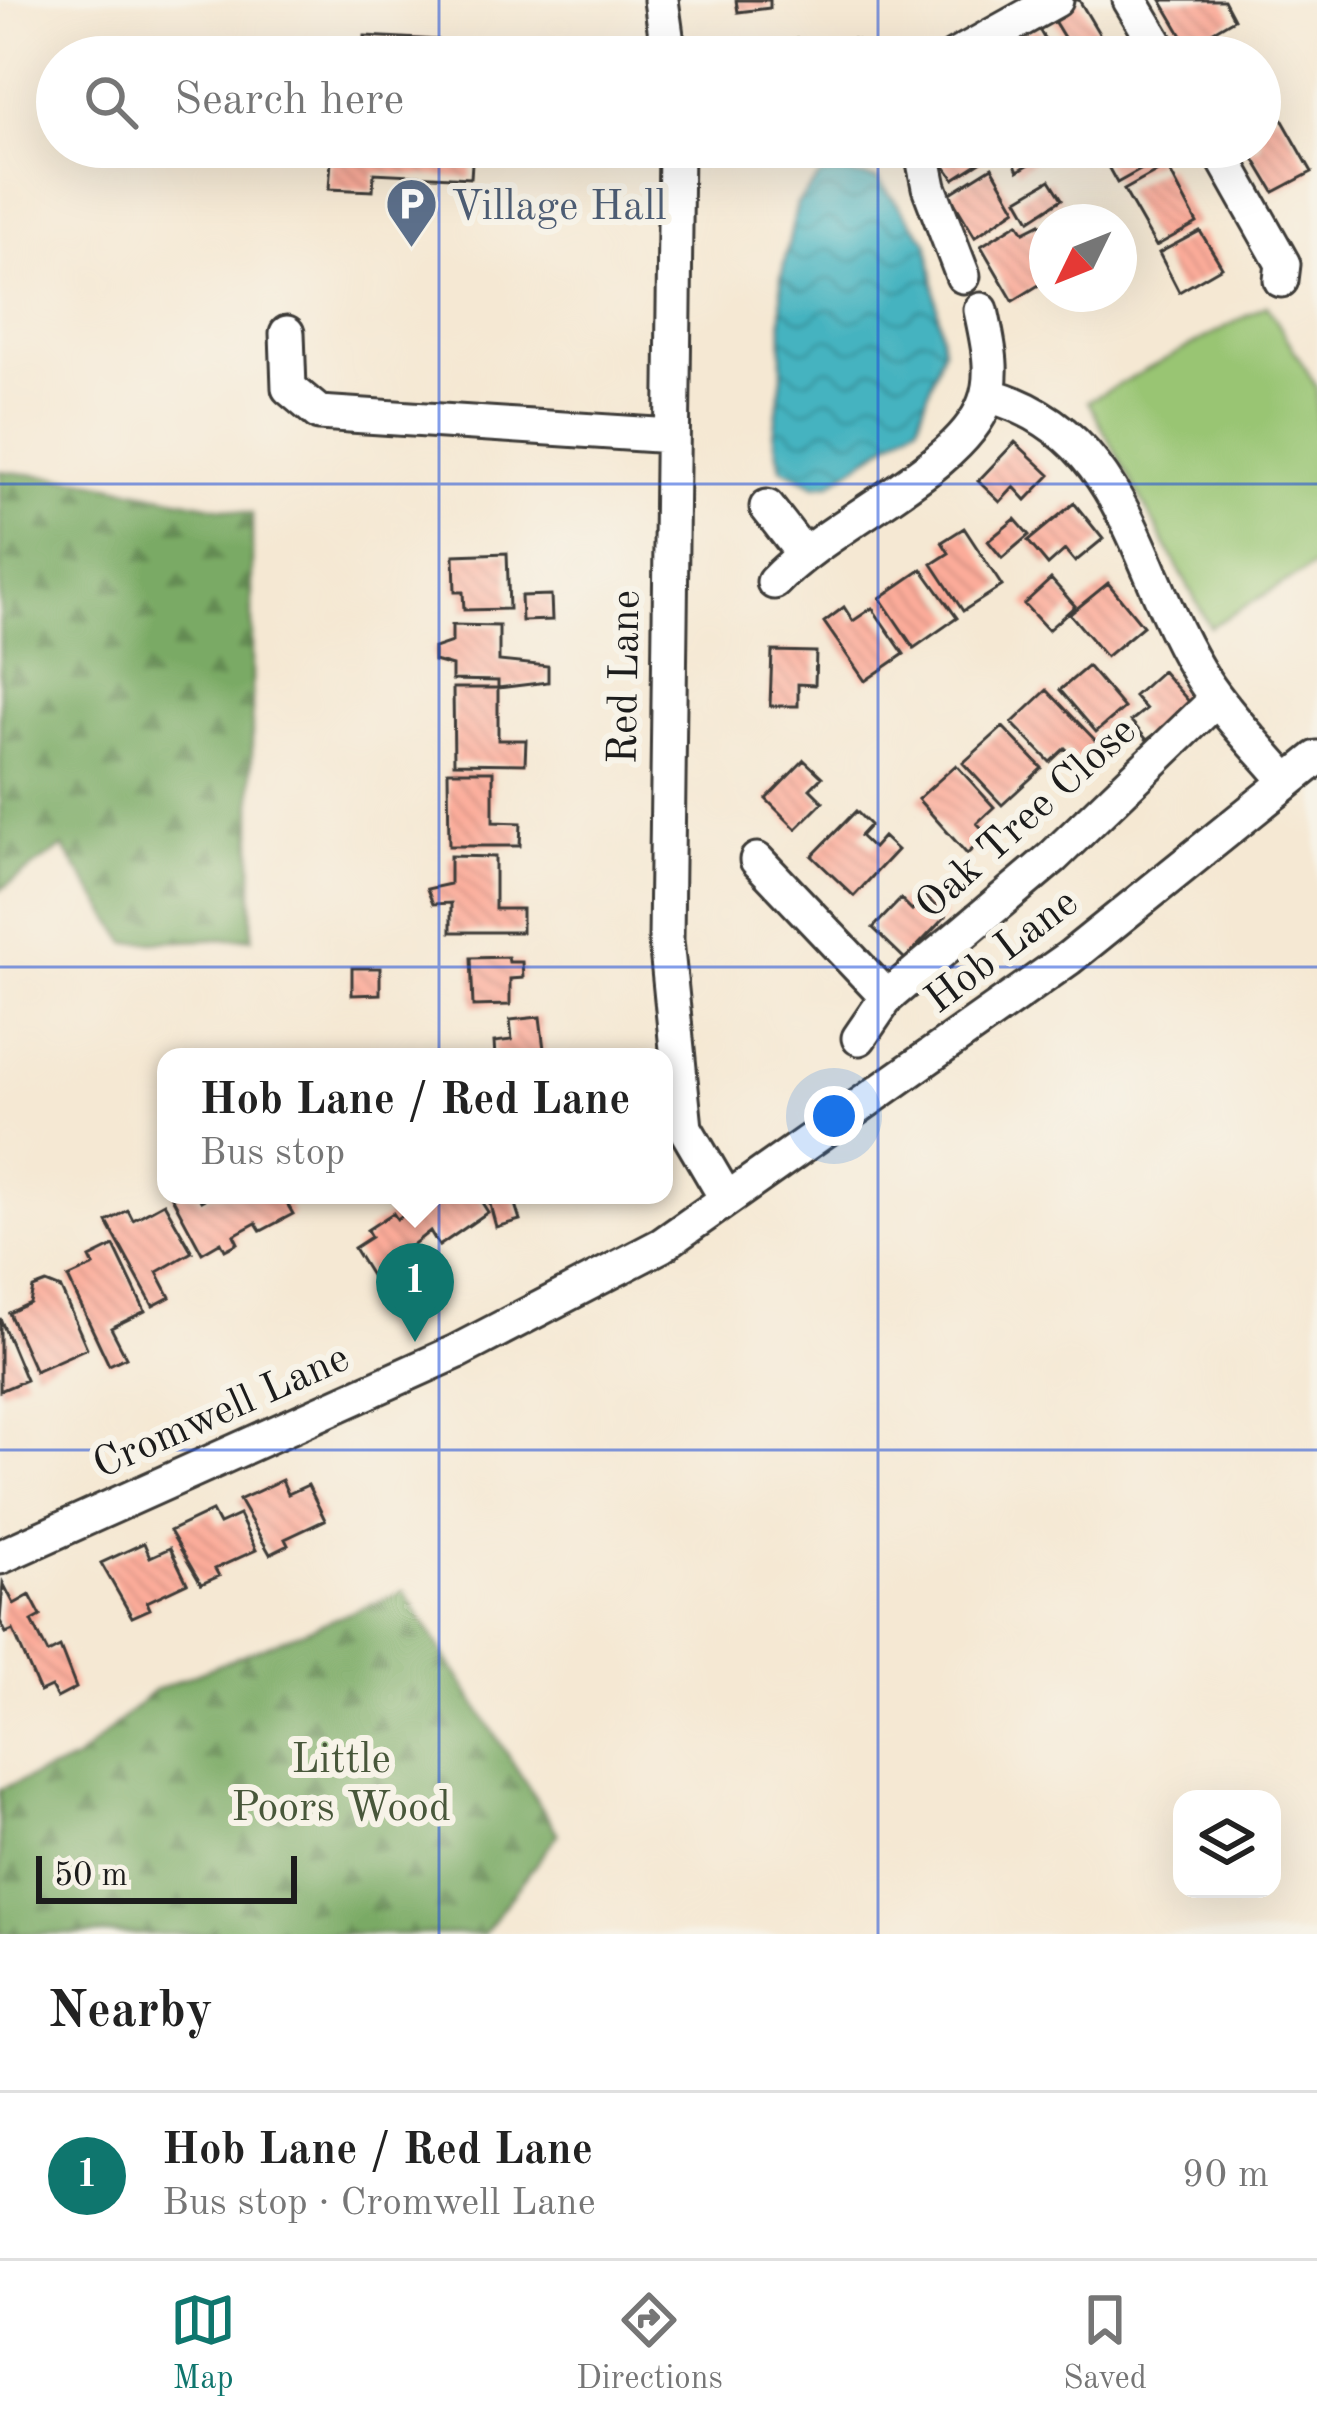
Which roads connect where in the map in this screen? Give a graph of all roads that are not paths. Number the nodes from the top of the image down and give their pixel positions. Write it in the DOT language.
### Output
graph roads {
  1 [pos="661,0"];
  2 [pos="1056,0"];
  3 [pos="1130,0"];
  4 [pos="666,36"];
  5 [pos="992,36"];
  6 [pos="1151,36"];
  7 [pos="676,168"];
  8 [pos="925,168"];
  9 [pos="1229,168"];
  10 [pos="963,276"];
  11 [pos="1281,280"];
  12 [pos="981,310"];
  13 [pos="287,333"];
  14 [pos="988,395"];
  15 [pos="672,436"];
  16 [pos="767,508"];
  17 [pos="802,552"];
  18 [pos="774,582"];
  19 [pos="1217,699"];
  20 [pos="1317,758"];
  21 [pos="1287,781"];
  22 [pos="757,860"];
  23 [pos="887,997"];
  24 [pos="860,1038"];
  25 [pos="724,1196"];
  26 [pos="0,1557"];
  1 -- 4 [label="street"];
  2 -- 5 [label="street"];
  3 -- 6 [label="street"];
  7 -- 15 [label="street, Red Lane"];
  8 -- 10 [label="street"];
  9 -- 11 [label="street"];
  12 -- 14 [label="street"];
  13 -- 15 [label="street"];
  14 -- 17 [label="street"];
  14 -- 19 [label="street"];
  15 -- 25 [label="street, Red Lane"];
  16 -- 17 [label="street"];
  17 -- 18 [label="street"];
  19 -- 21 [label="street"];
  19 -- 23 [label="street, Oak Tree Close"];
  20 -- 21 [label="street, Hob Lane"];
  21 -- 25 [label="street, Hob Lane"];
  22 -- 23 [label="street"];
  23 -- 24 [label="street, Oak Tree Close"];
  25 -- 26 [label="street, Cromwell Lane"];
}
